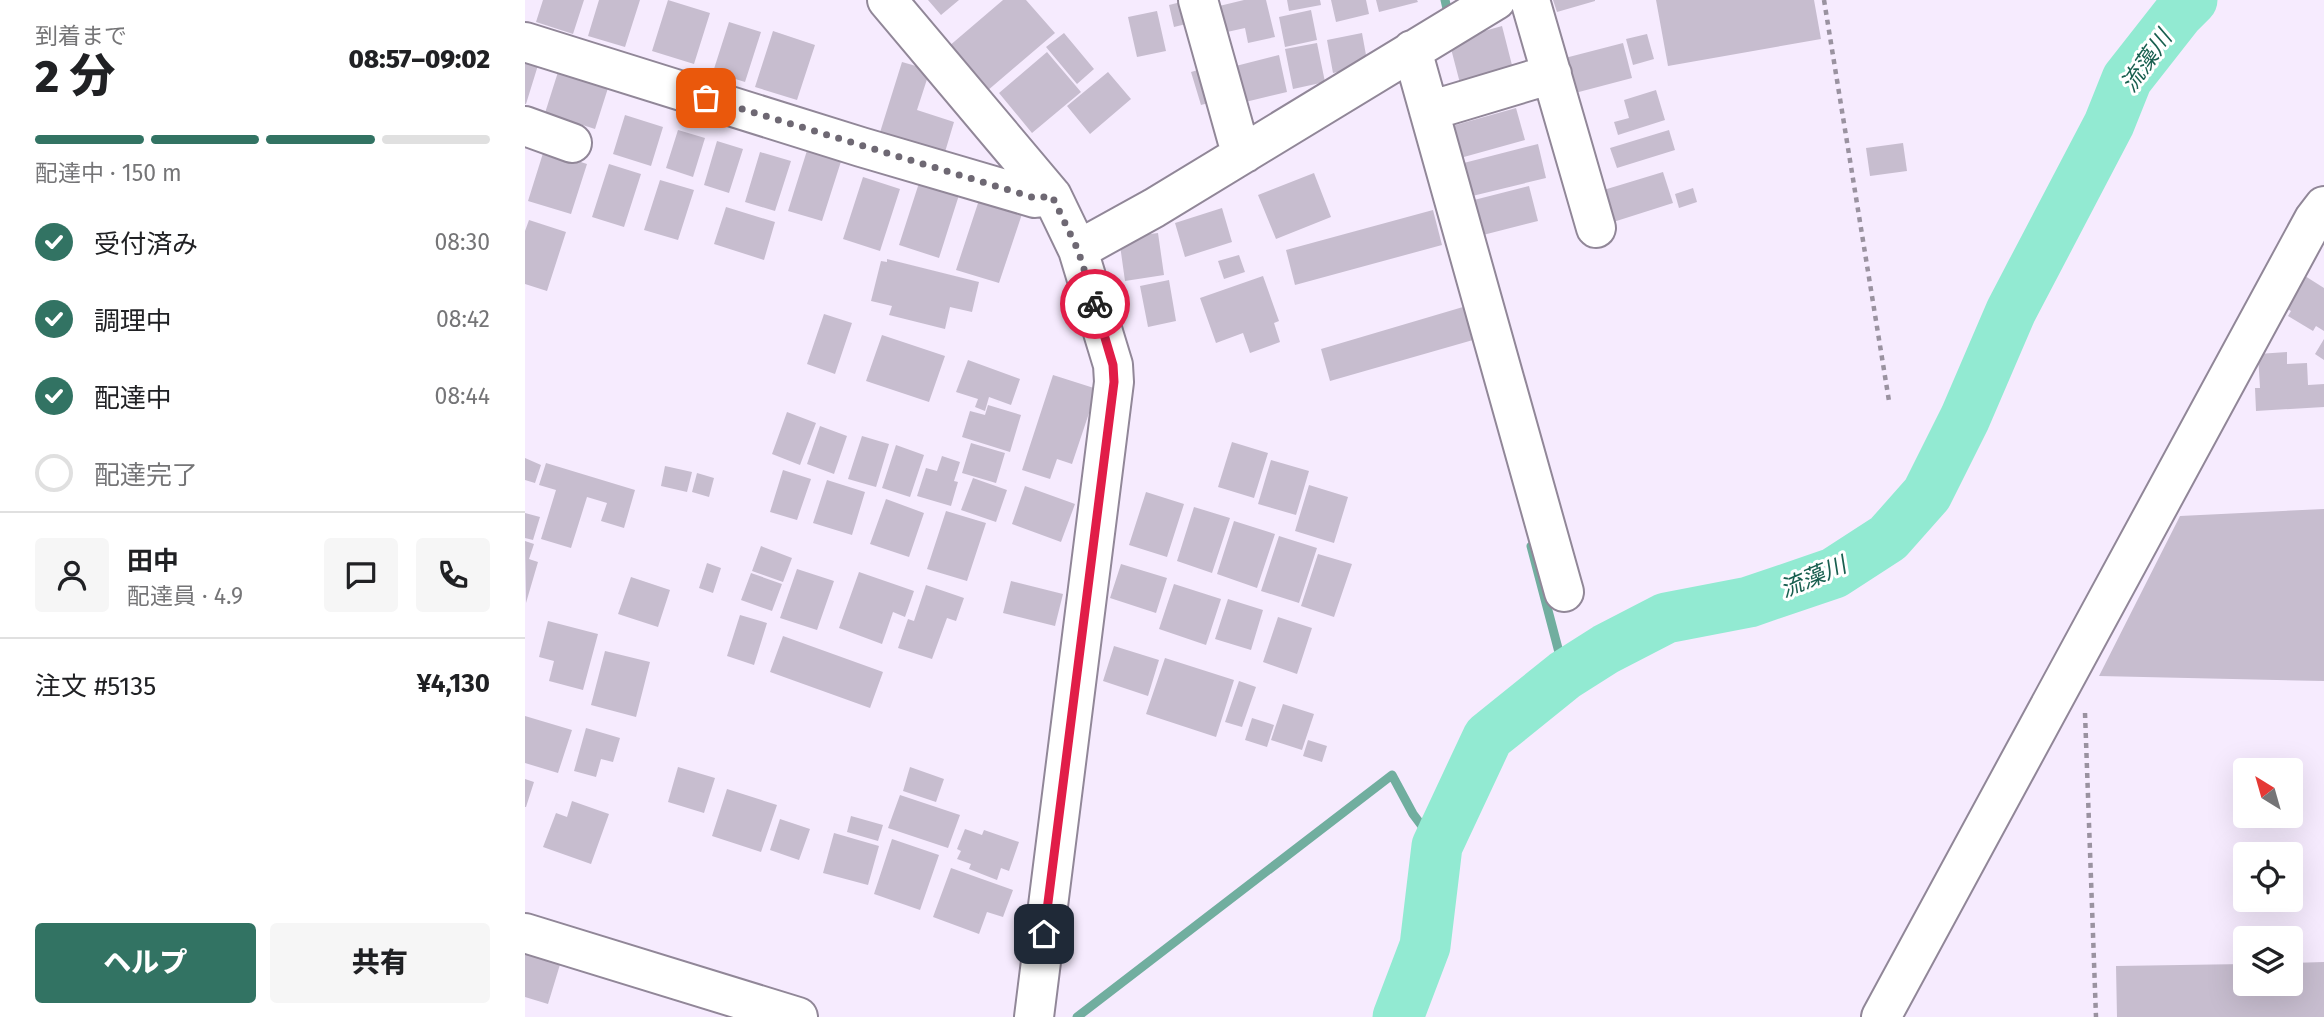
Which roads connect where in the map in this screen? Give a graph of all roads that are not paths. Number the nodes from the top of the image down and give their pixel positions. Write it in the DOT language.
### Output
graph roads {
  1 [pos="887,0"];
  2 [pos="1198,0"];
  3 [pos="1496,0"];
  4 [pos="1530,0"];
  5 [pos="525,42"];
  6 [pos="1412,50"];
  7 [pos="1552,74"];
  8 [pos="1429,111"];
  9 [pos="525,126"];
  10 [pos="572,143"];
  11 [pos="1245,153"];
  12 [pos="1052,196"];
  13 [pos="2324,206"];
  14 [pos="1597,228"];
  15 [pos="1078,250"];
  16 [pos="1564,592"];
  17 [pos="525,933"];
  18 [pos="798,1017"];
  19 [pos="1034,1017"];
  20 [pos="1881,1017"];
  1 -- 12 [label="street"];
  2 -- 11 [label="street"];
  3 -- 6 [label="street"];
  4 -- 7 [label="street"];
  5 -- 12 [label="street"];
  6 -- 8 [label="street"];
  6 -- 11 [label="street"];
  7 -- 8 [label="street"];
  7 -- 14 [label="street"];
  8 -- 16 [label="street"];
  9 -- 10 [label="street"];
  11 -- 15 [label="street"];
  12 -- 15 [label="street"];
  13 -- 20 [label="street"];
  15 -- 19 [label="street"];
  17 -- 18 [label="street"];
}
